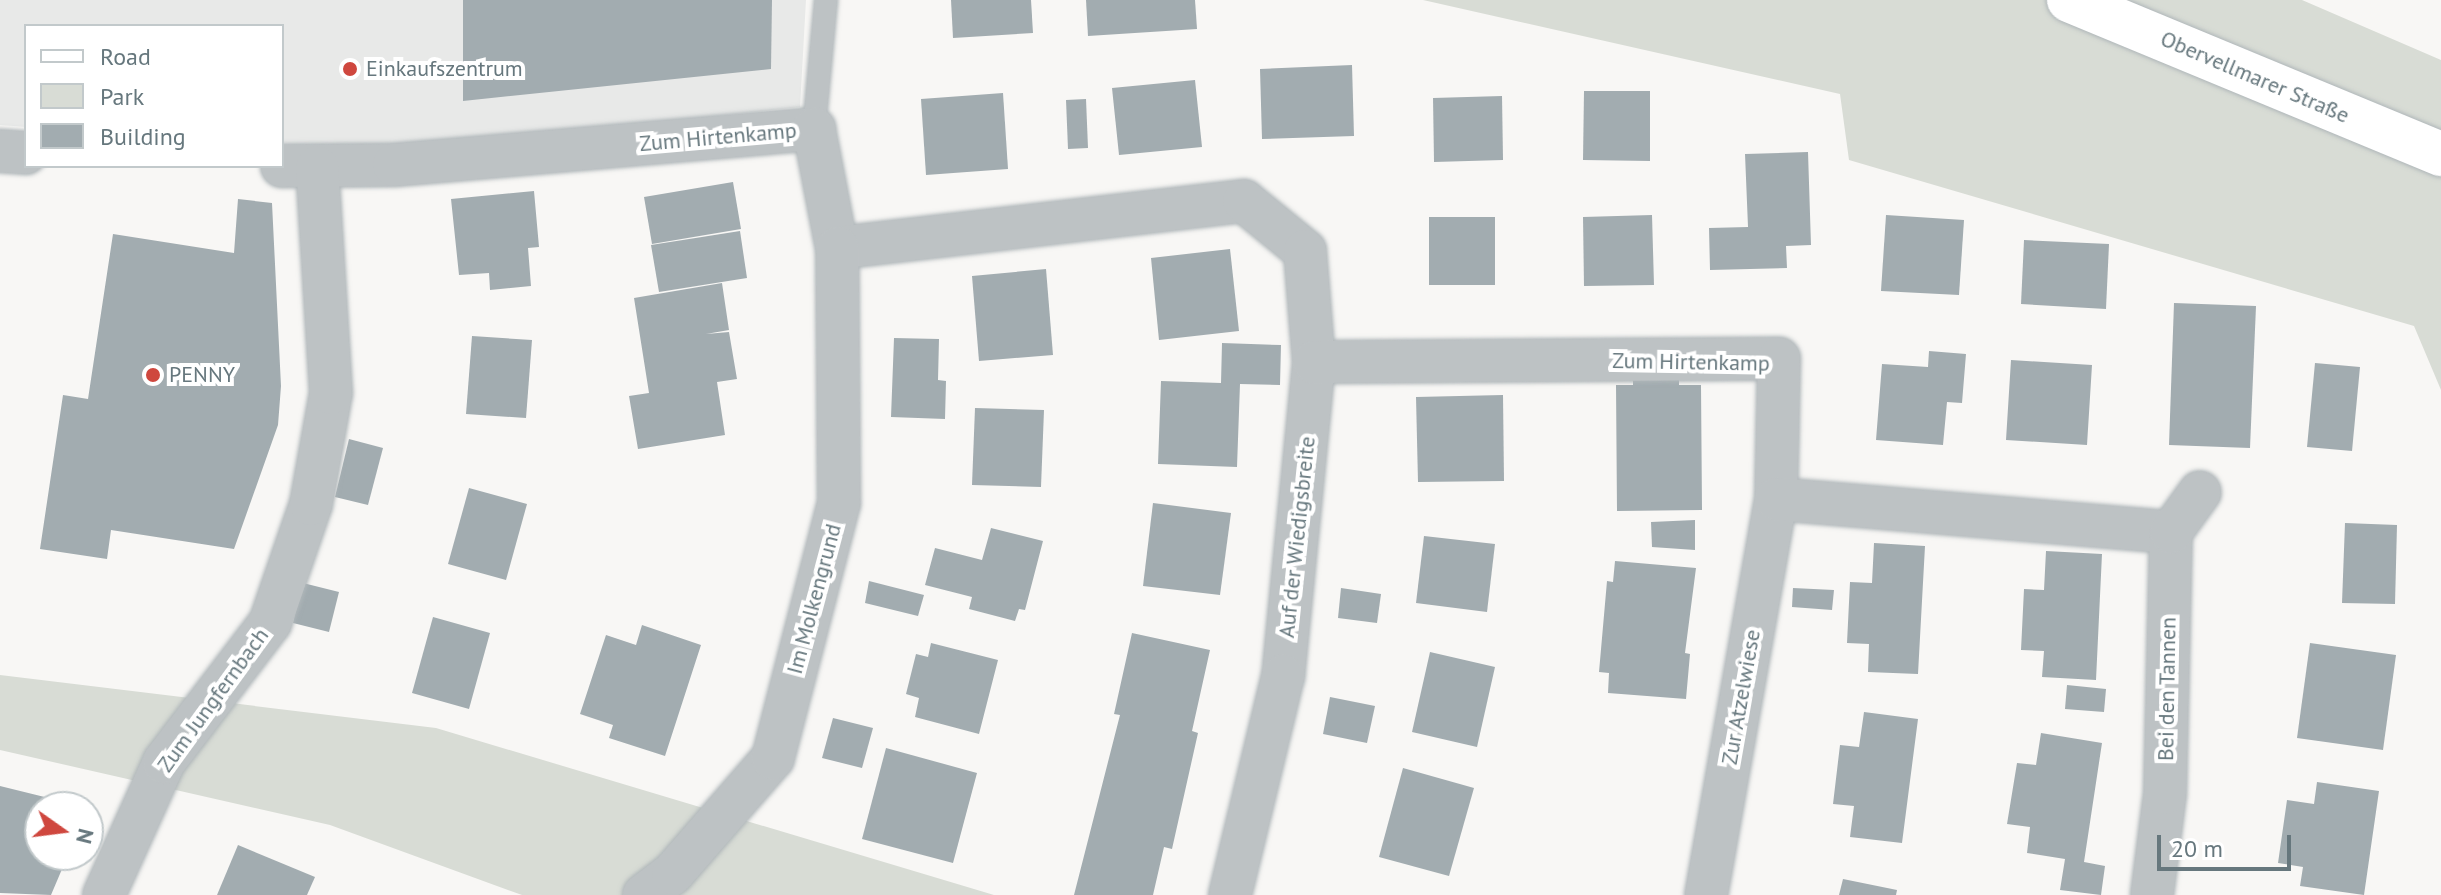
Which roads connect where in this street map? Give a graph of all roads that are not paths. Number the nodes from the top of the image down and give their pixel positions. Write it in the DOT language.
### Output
graph roads {
  1 [pos="826,0"];
  2 [pos="2069,0"];
  3 [pos="814,129"];
  4 [pos="0,151"];
  5 [pos="24,153"];
  6 [pos="2441,154"];
  7 [pos="300,166"];
  8 [pos="837,248"];
  9 [pos="1314,362"];
  10 [pos="2200,492"];
  11 [pos="1776,499"];
  12 [pos="2171,532"];
  13 [pos="104,895"];
  14 [pos="644,895"];
  15 [pos="1230,895"];
  16 [pos="1706,895"];
  17 [pos="2152,895"];
  1 -- 3 [label="lane"];
  2 -- 6 [label="main road, Obervellmarer Straße"];
  3 -- 7 [label="street, Zum Hirtenkamp"];
  3 -- 8 [label="street, Zum Hirtenkamp"];
  4 -- 5 [label="street"];
  7 -- 13 [label="street, Zum Jungfernbach"];
  8 -- 9 [label="street, Auf der Wiedigsbreite"];
  8 -- 14 [label="street, Im Molkengrund"];
  9 -- 11 [label="street, Zum Hirtenkamp"];
  9 -- 15 [label="street, Auf der Wiedigsbreite"];
  10 -- 12 [label="street"];
  11 -- 12 [label="street"];
  11 -- 16 [label="street, Zur Atzelwiese"];
  12 -- 17 [label="street, Bei den Tannen"];
}
